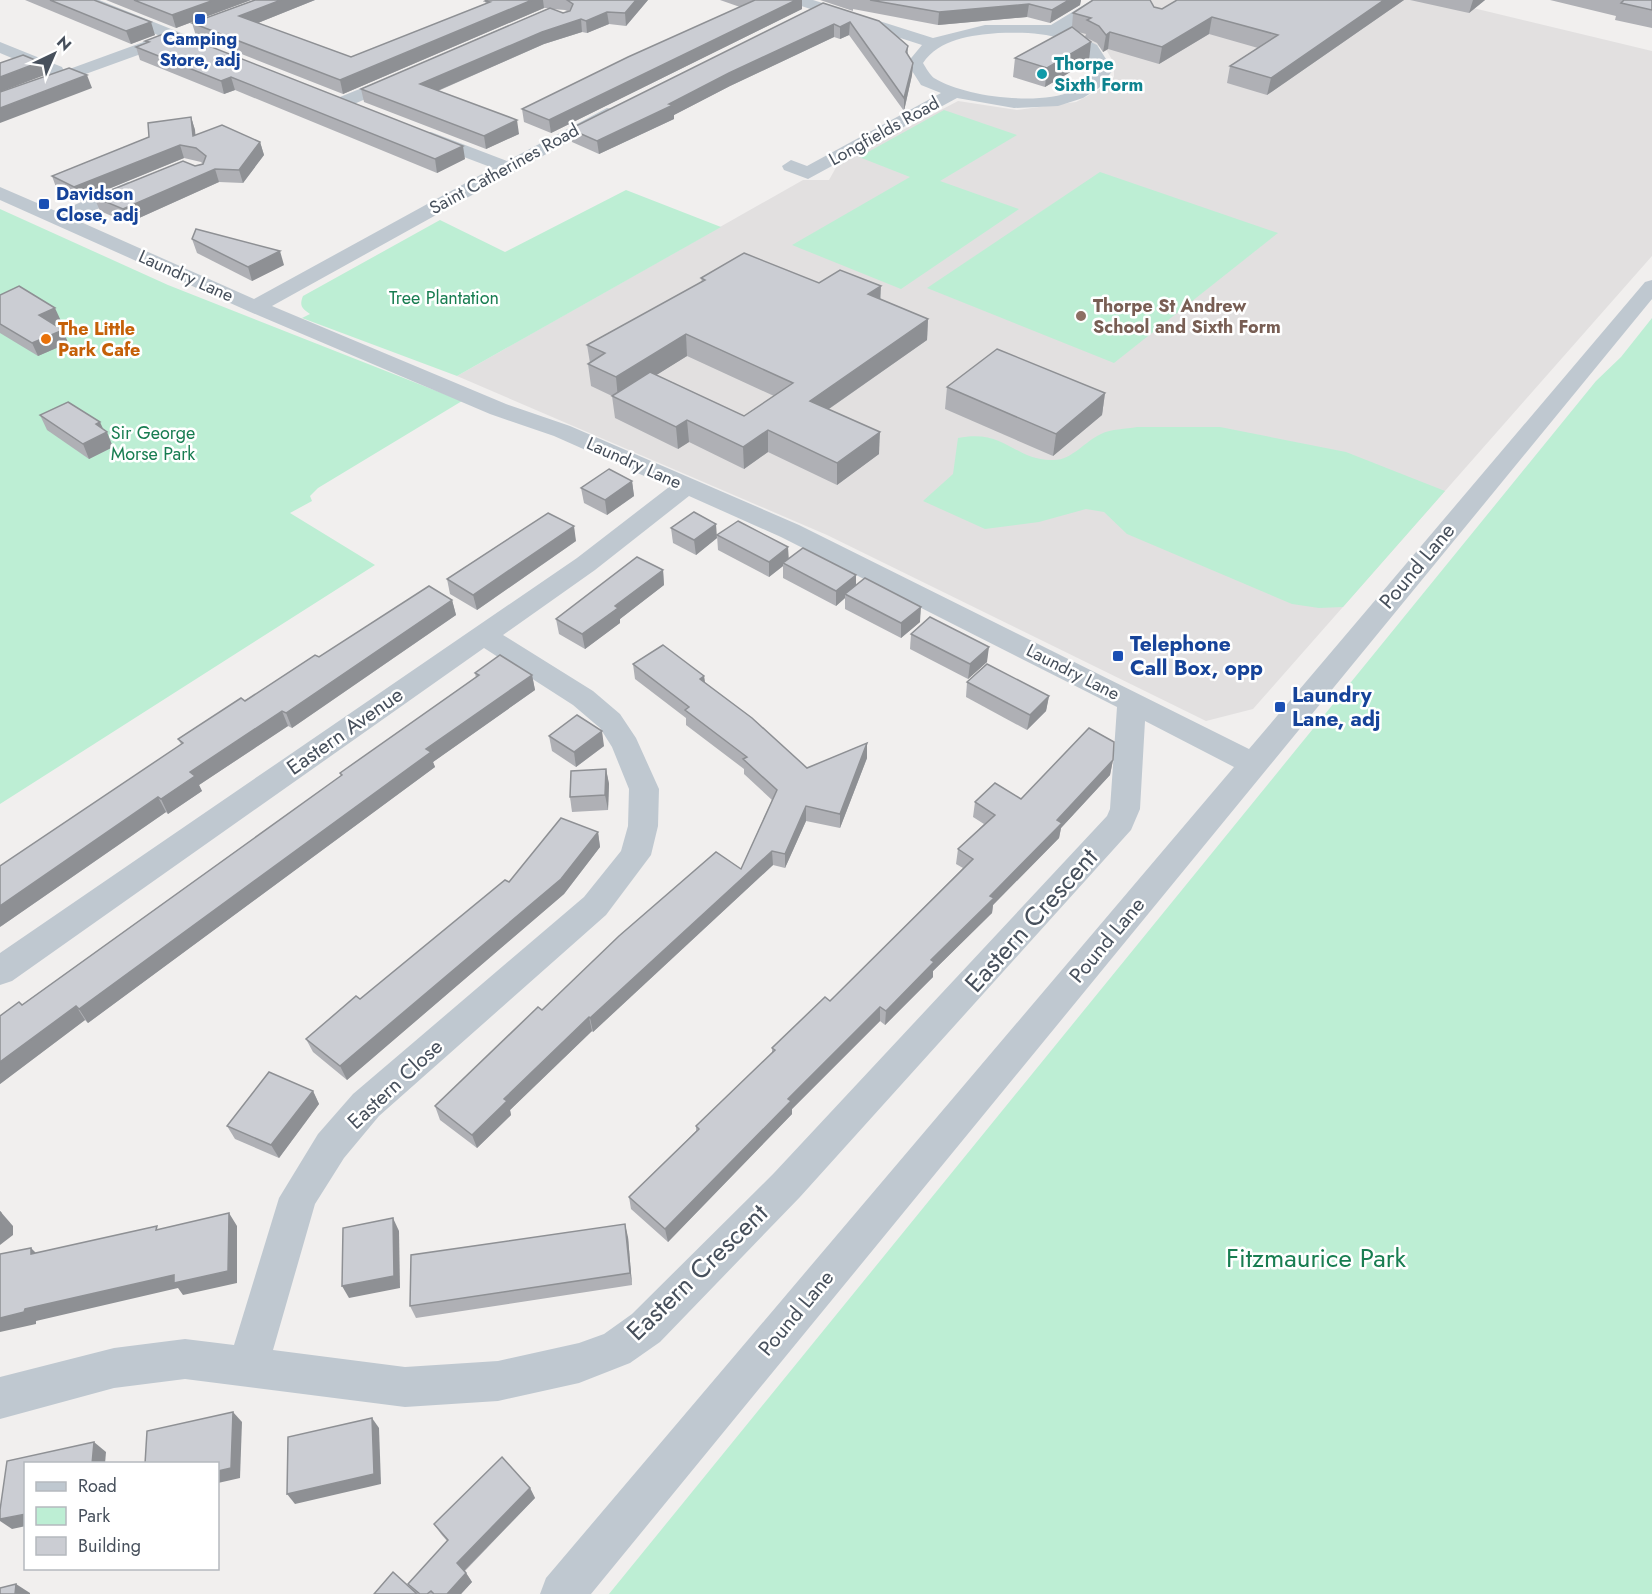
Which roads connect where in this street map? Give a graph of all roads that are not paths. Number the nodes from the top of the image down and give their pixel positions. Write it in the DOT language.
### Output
graph roads {
  1 [pos="86,0"];
  2 [pos="798,0"];
  3 [pos="1103,0"];
  4 [pos="822,8"];
  5 [pos="801,18"];
  6 [pos="200,27"];
  7 [pos="1053,30"];
  8 [pos="173,37"];
  9 [pos="935,44"];
  10 [pos="0,47"];
  11 [pos="218,54"];
  12 [pos="411,72"];
  13 [pos="68,76"];
  14 [pos="955,92"];
  15 [pos="0,100"];
  16 [pos="619,107"];
  17 [pos="363,111"];
  18 [pos="407,129"];
  19 [pos="507,167"];
  20 [pos="805,173"];
  21 [pos="156,177"];
  22 [pos="0,193"];
  23 [pos="57,219"];
  24 [pos="1652,286"];
  25 [pos="255,307"];
  26 [pos="686,486"];
  27 [pos="483,635"];
  28 [pos="1132,702"];
  29 [pos="1254,764"];
  30 [pos="0,971"];
  31 [pos="247,1368"];
  32 [pos="0,1398"];
  33 [pos="562,1594"];
  1 -- 8 [label="street"];
  2 -- 4 [label="street"];
  3 -- 7 [label="street"];
  4 -- 5 [label="street"];
  4 -- 9 [label="street"];
  6 -- 8 [label="street"];
  7 -- 9 [label="street, Longfields Road"];
  7 -- 14 [label="street"];
  8 -- 11 [label="street"];
  8 -- 13 [label="street"];
  9 -- 14 [label="street, Longfields Road"];
  10 -- 13 [label="street"];
  12 -- 17 [label="street"];
  13 -- 15 [label="street"];
  14 -- 20 [label="street, Longfields Road"];
  16 -- 19 [label="street, Saint Catherines Road"];
  18 -- 19 [label="street"];
  19 -- 25 [label="street, Saint Catherines Road"];
  21 -- 23 [label="street"];
  22 -- 23 [label="street, Laundry Lane"];
  23 -- 25 [label="street, Laundry Lane"];
  24 -- 29 [label="street, Pound Lane"];
  25 -- 26 [label="street, Laundry Lane"];
  26 -- 27 [label="street, Eastern Avenue"];
  26 -- 28 [label="street, Laundry Lane"];
  27 -- 30 [label="street, Eastern Avenue"];
  27 -- 31 [label="street, Eastern Close"];
  28 -- 29 [label="street, Laundry Lane"];
  28 -- 31 [label="street, Eastern Crescent"];
  29 -- 33 [label="street, Pound Lane"];
  31 -- 32 [label="street, Eastern Crescent"];
}
